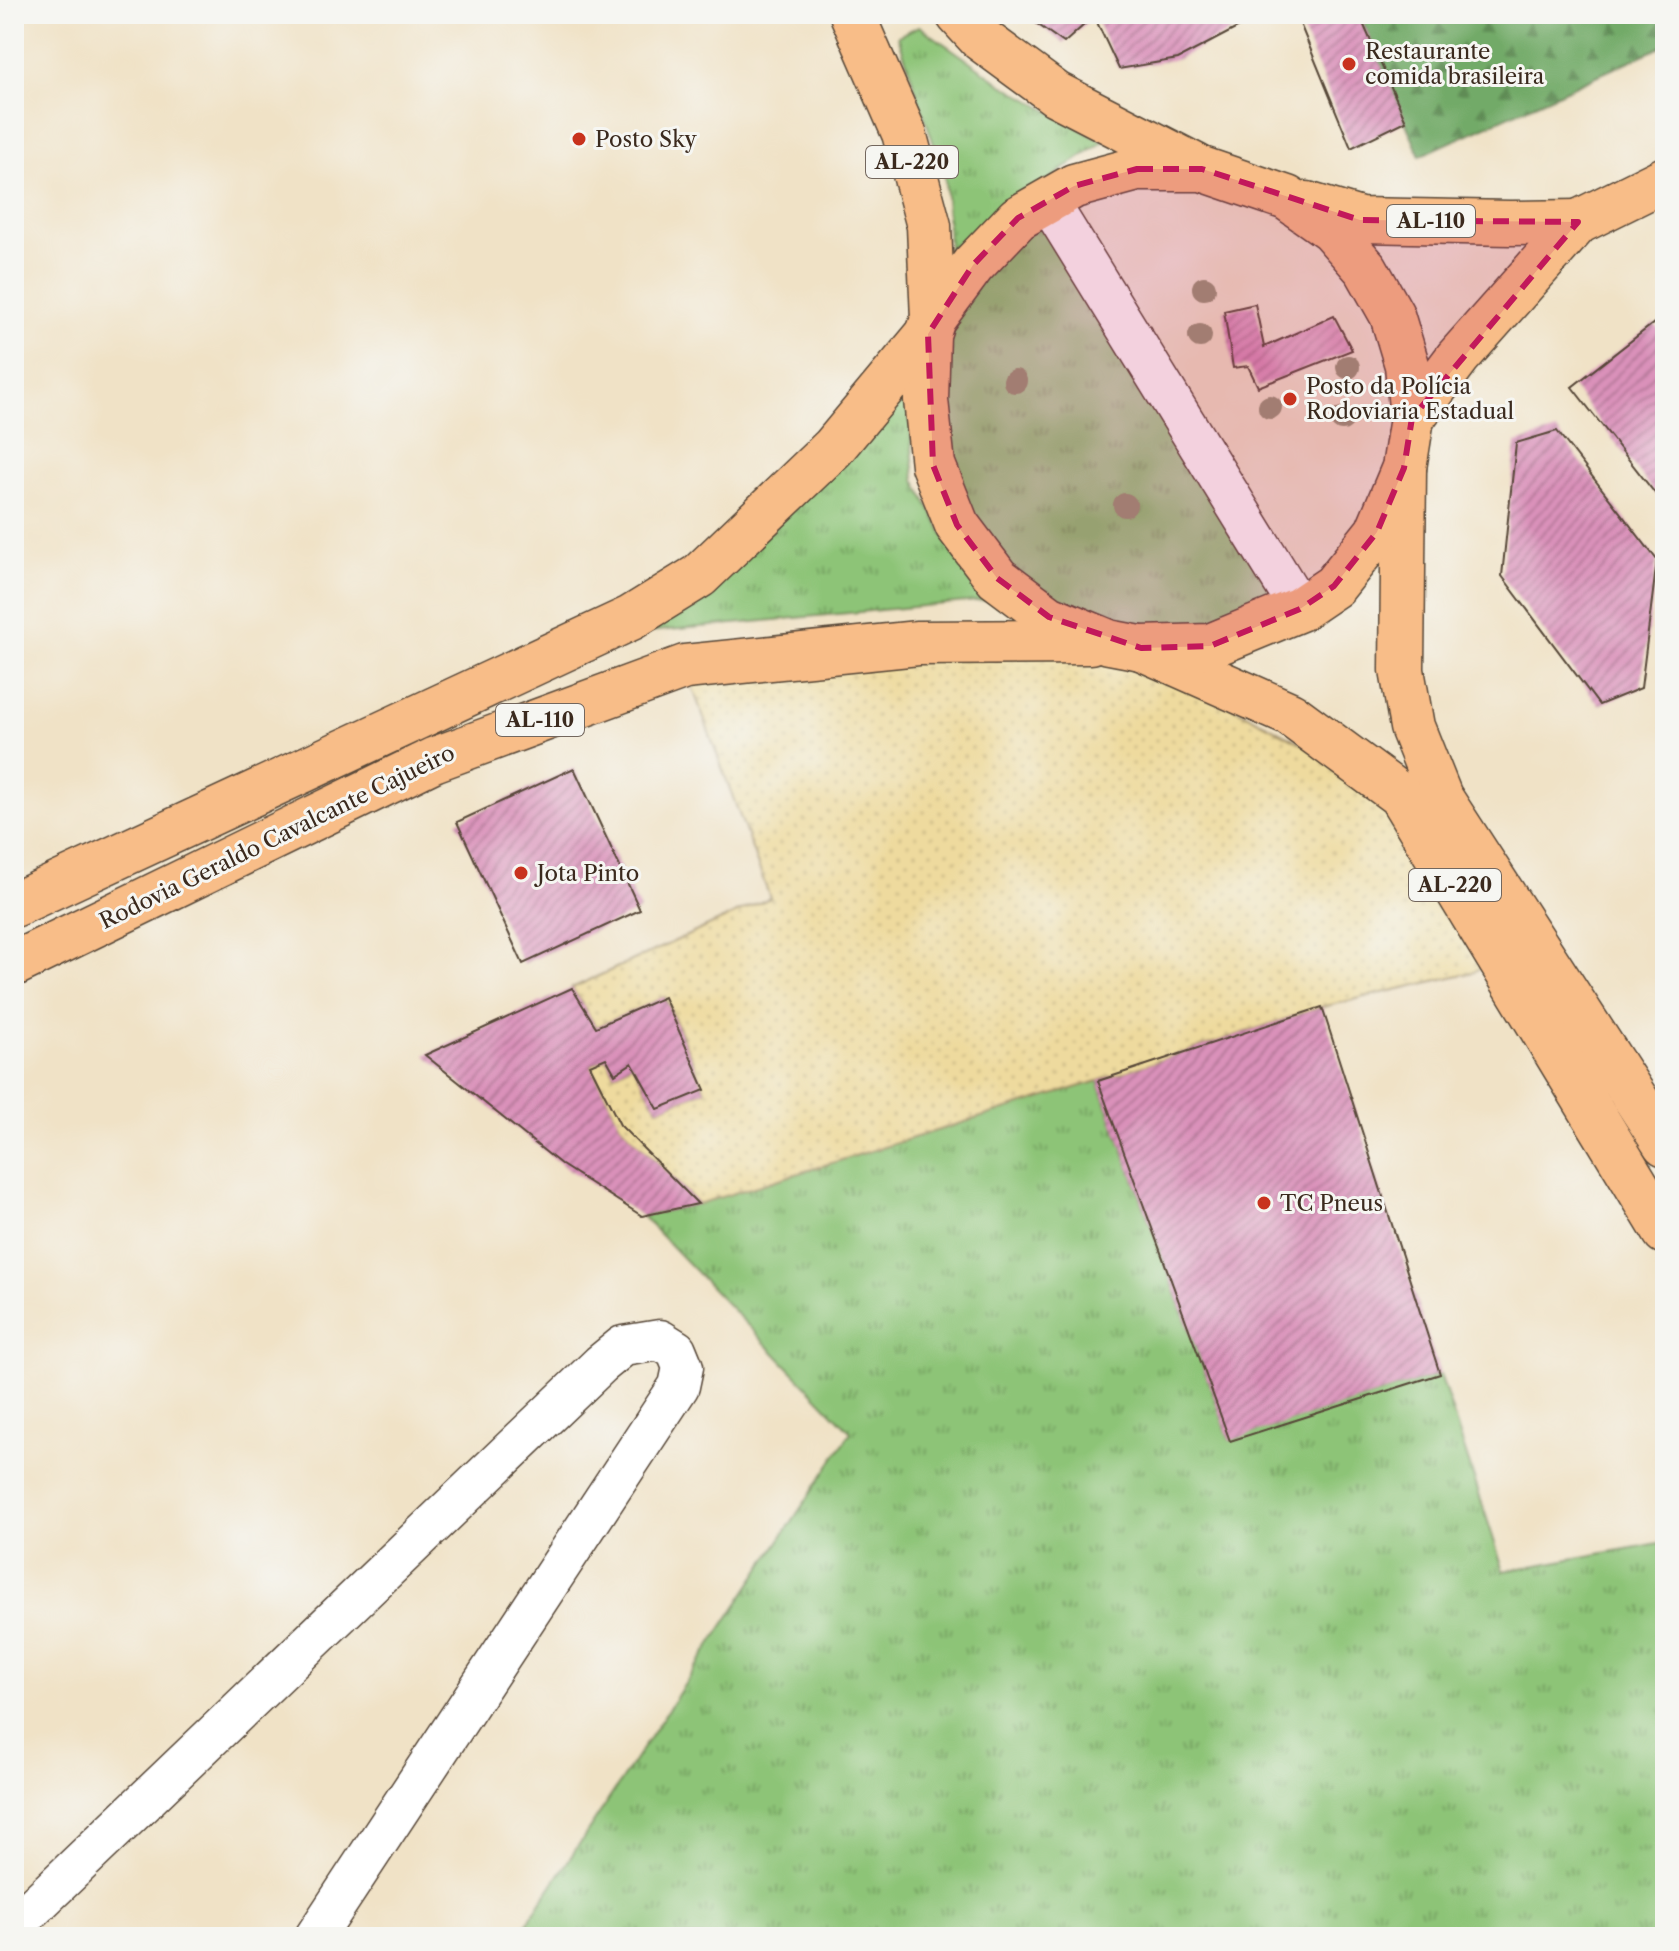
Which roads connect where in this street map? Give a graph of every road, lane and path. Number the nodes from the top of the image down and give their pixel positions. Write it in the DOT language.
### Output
graph roads {
  1 [pos="852,14"];
  2 [pos="958,14"];
  3 [pos="1202,169"];
  4 [pos="1665,179"];
  5 [pos="1287,198"];
  6 [pos="1048,201"];
  7 [pos="1578,222"];
  8 [pos="931,326"];
  9 [pos="1412,418"];
  10 [pos="1404,468"];
  11 [pos="1300,609"];
  12 [pos="1125,645"];
  13 [pos="14,905"];
  14 [pos="14,964"];
  15 [pos="1665,1144"];
  16 [pos="1665,1232"];
  17 [pos="14,1926"];
  18 [pos="315,1937"];
  1 -- 8 [label="main road, AL-220"];
  2 -- 3 [label="main road"];
  3 -- 5 [label="main road"];
  3 -- 6 [label="main road, Rodovia Geraldo Cavalcante Cajueiro"];
  4 -- 7 [label="main road, AL-110"];
  5 -- 7 [label="main road, AL-110"];
  5 -- 9 [label="main road"];
  6 -- 8 [label="main road, Rodovia Geraldo Cavalcante Cajueiro"];
  6 -- 11 [label="street"];
  7 -- 9 [label="main road, AL-110"];
  8 -- 12 [label="main road"];
  8 -- 13 [label="main road, Rodovia Geraldo Cavalcante Cajueiro / AL-110"];
  9 -- 10 [label="main road"];
  10 -- 11 [label="main road, Rodovia Geraldo Cavalcante Cajueiro"];
  10 -- 15 [label="main road, AL-220"];
  11 -- 12 [label="main road, Rodovia Geraldo Cavalcante Cajueiro"];
  12 -- 14 [label="main road, Rodovia Geraldo Cavalcante Cajueiro / AL-110"];
  12 -- 16 [label="main road, AL-220"];
  17 -- 18 [label="street"];
}
